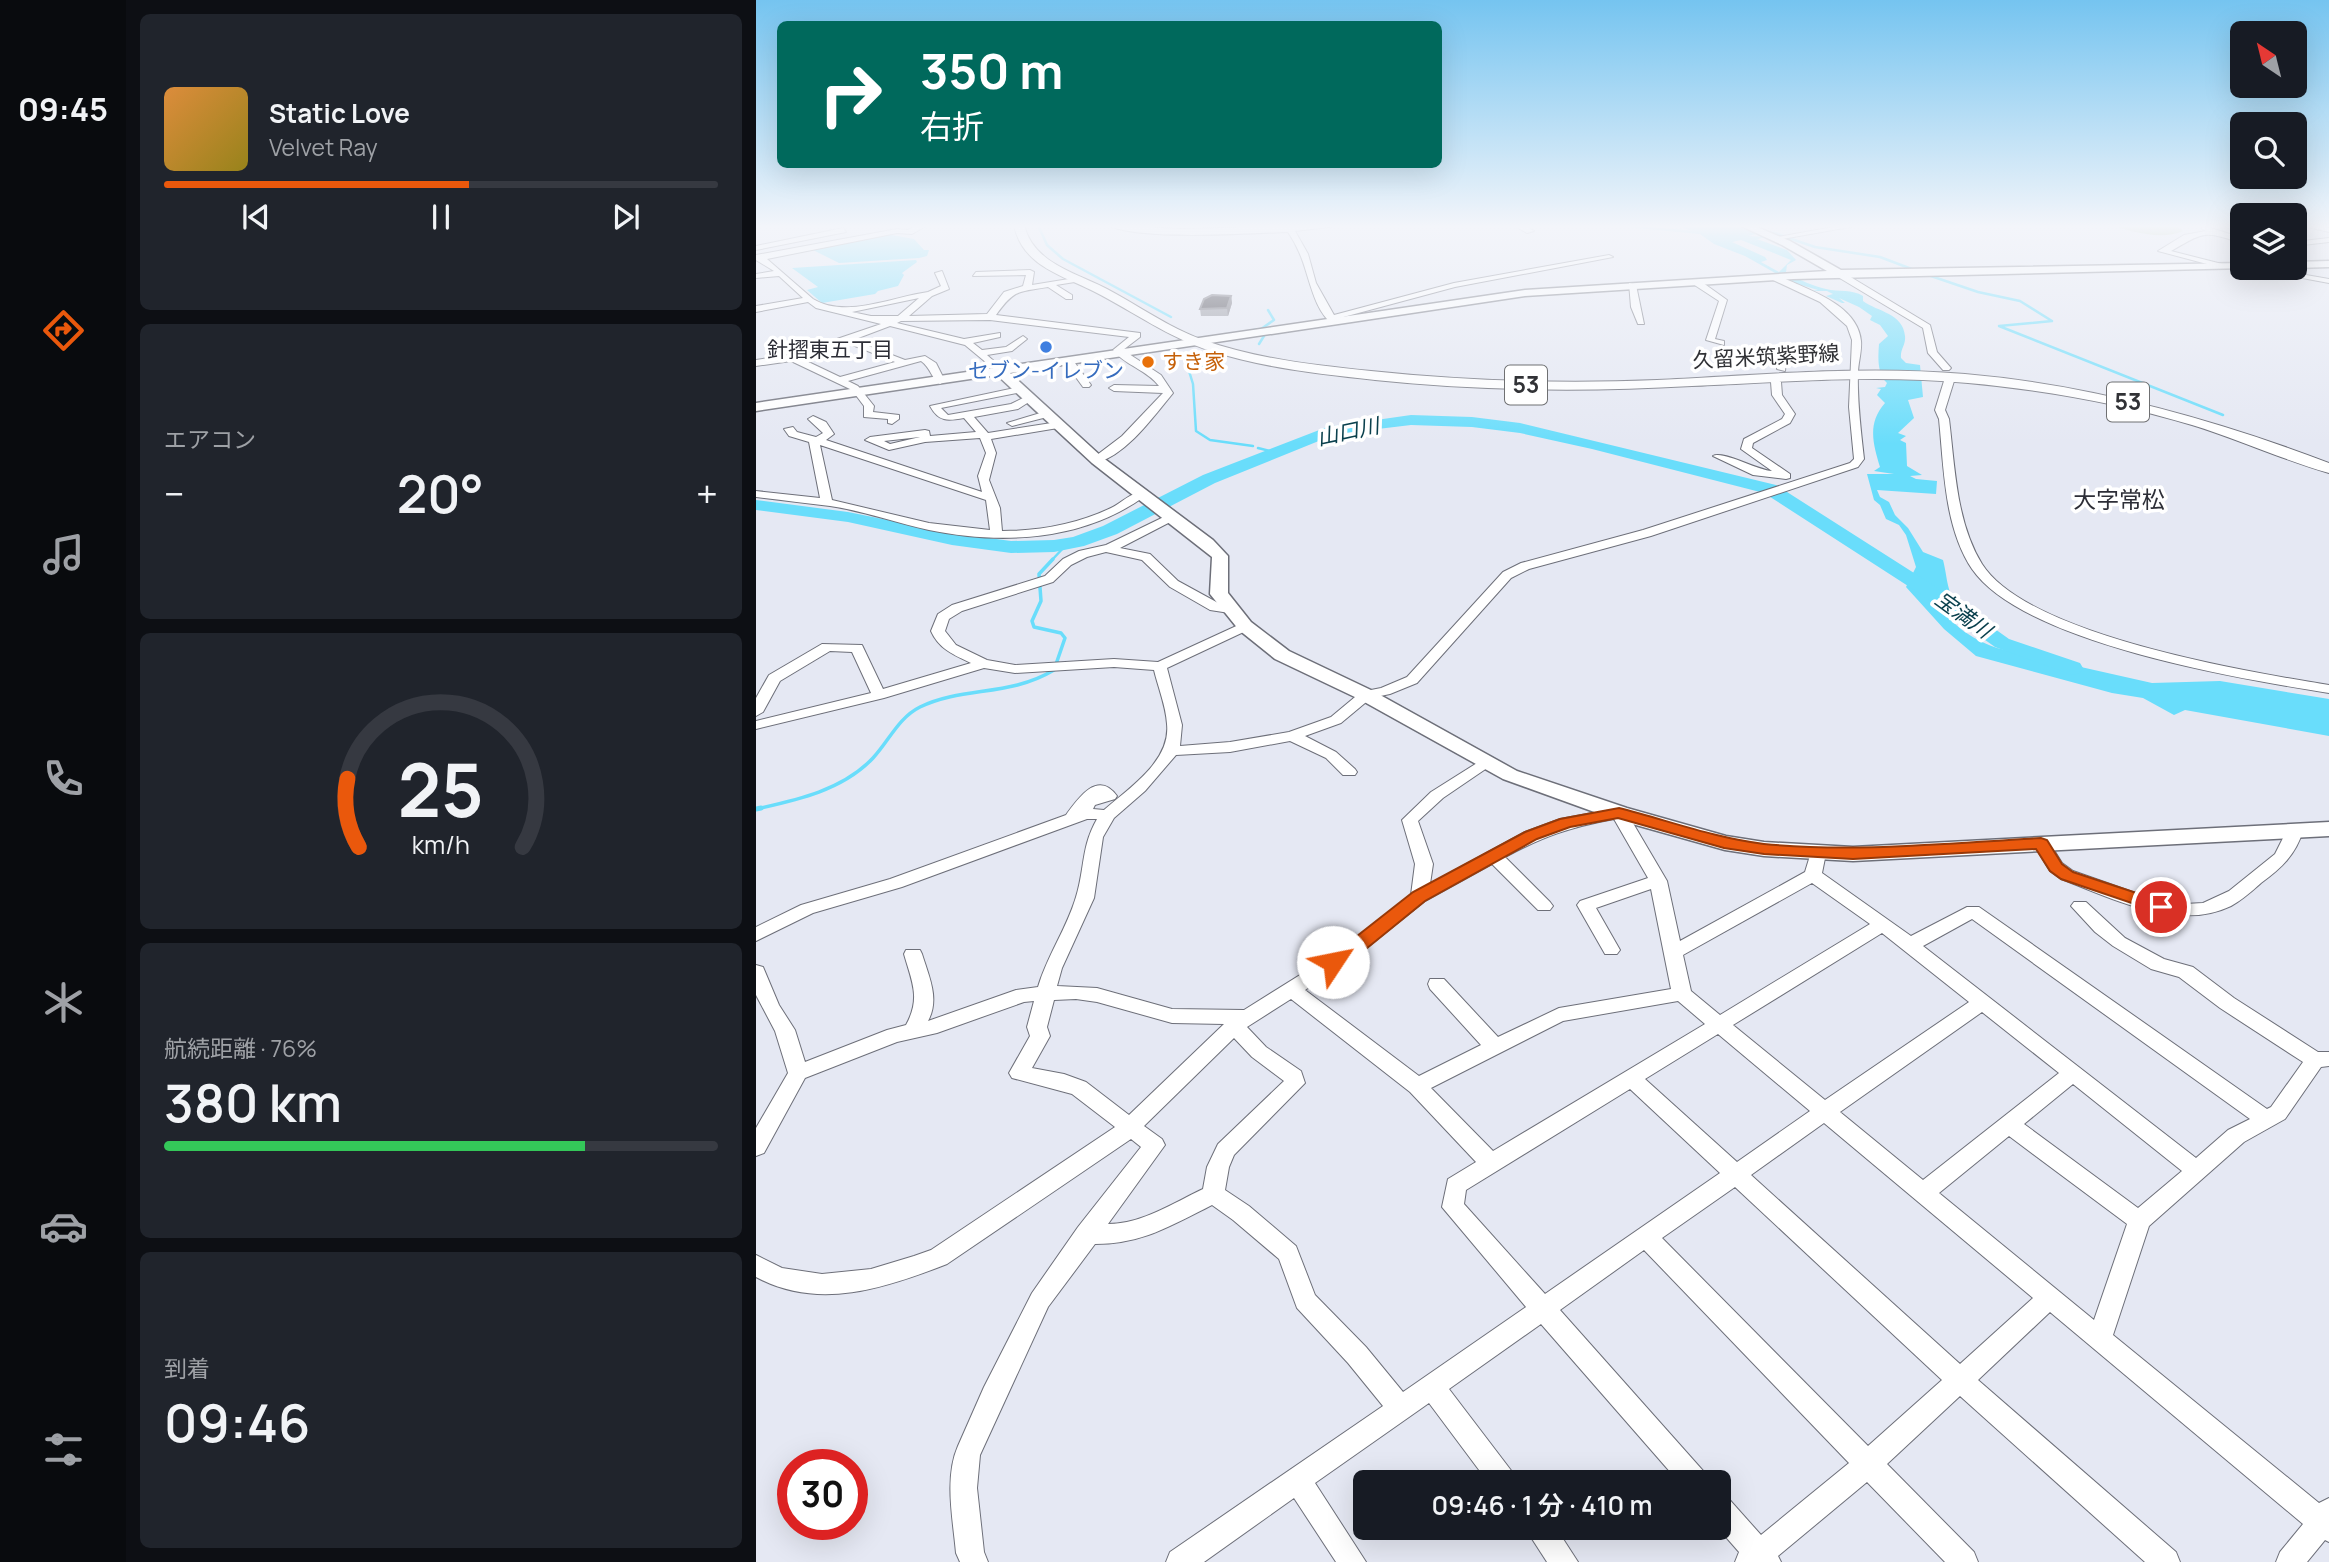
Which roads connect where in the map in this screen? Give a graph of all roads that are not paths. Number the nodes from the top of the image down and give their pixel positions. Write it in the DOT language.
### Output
graph roads {
  1 [pos="909,298"];
  2 [pos="924,298"];
  3 [pos="1004,298"];
  4 [pos="1111,298"];
  5 [pos="1122,298"];
  6 [pos="1320,298"];
  7 [pos="1408,298"];
  8 [pos="1489,298"];
  9 [pos="1634,298"];
  10 [pos="1720,298"];
  11 [pos="1815,298"];
  12 [pos="1877,298"];
  13 [pos="807,300"];
  14 [pos="756,309"];
  15 [pos="837,312"];
  16 [pos="902,317"];
  17 [pos="990,317"];
  18 [pos="865,319"];
  19 [pos="1332,319"];
  20 [pos="1035,320"];
  21 [pos="1641,323"];
  22 [pos="886,324"];
  23 [pos="1078,327"];
  24 [pos="1094,329"];
  25 [pos="1015,330"];
  26 [pos="997,335"];
  27 [pos="1060,338"];
  28 [pos="844,339"];
  29 [pos="1023,339"];
  30 [pos="1077,341"];
  31 [pos="965,342"];
  32 [pos="1203,342"];
  33 [pos="1721,343"];
  34 [pos="1766,350"];
  35 [pos="980,353"];
  36 [pos="1123,355"];
  37 [pos="792,358"];
  38 [pos="902,362"];
  39 [pos="756,363"];
  40 [pos="1072,365"];
  41 [pos="1782,369"];
  42 [pos="1858,372"];
  43 [pos="1918,372"];
  44 [pos="1001,373"];
  45 [pos="841,380"];
  46 [pos="940,381"];
  47 [pos="1776,383"];
  48 [pos="1086,386"];
  49 [pos="1114,388"];
  50 [pos="1166,388"];
  51 [pos="859,394"];
  52 [pos="1024,394"];
  53 [pos="756,409"];
  54 [pos="967,415"];
  55 [pos="813,419"];
  56 [pos="1052,419"];
  57 [pos="892,421"];
  58 [pos="789,429"];
  59 [pos="983,434"];
  60 [pos="925,439"];
  61 [pos="817,441"];
  62 [pos="1718,456"];
  63 [pos="1097,460"];
  64 [pos="2329,462"];
  65 [pos="2329,468"];
  66 [pos="1786,476"];
  67 [pos="1801,482"];
  68 [pos="756,494"];
  69 [pos="1142,495"];
  70 [pos="990,498"];
  71 [pos="827,503"];
  72 [pos="1170,516"];
  73 [pos="996,533"];
  74 [pos="1104,549"];
  75 [pos="1231,611"];
  76 [pos="1245,626"];
  77 [pos="983,664"];
  78 [pos="1160,666"];
  79 [pos="2329,689"];
  80 [pos="879,695"];
  81 [pos="1366,695"];
  82 [pos="756,712"];
  83 [pos="756,725"];
  84 [pos="1292,736"];
  85 [pos="1172,751"];
  86 [pos="1485,763"];
  87 [pos="1349,772"];
  88 [pos="1619,813"];
  89 [pos="1108,815"];
  90 [pos="2329,829"];
  91 [pos="2295,830"];
  92 [pos="2041,844"];
  93 [pos="1818,853"];
  94 [pos="1494,856"];
  95 [pos="1813,874"];
  96 [pos="1658,881"];
  97 [pos="1419,897"];
  98 [pos="1544,906"];
  99 [pos="2080,906"];
  100 [pos="1883,924"];
  101 [pos="756,935"];
  102 [pos="1909,945"];
  103 [pos="1611,950"];
  104 [pos="1673,953"];
  105 [pos="914,954"];
  106 [pos="756,972"];
  107 [pos="1437,985"];
  108 [pos="1291,989"];
  109 [pos="1047,994"];
  110 [pos="1682,994"];
  111 [pos="1982,1002"];
  112 [pos="1239,1021"];
  113 [pos="1716,1025"];
  114 [pos="913,1031"];
  115 [pos="1495,1047"];
  116 [pos="2322,1059"];
  117 [pos="798,1073"];
  118 [pos="2073,1073"];
  119 [pos="1631,1078"];
  120 [pos="1417,1086"];
  121 [pos="1824,1110"];
  122 [pos="2264,1118"];
  123 [pos="2009,1124"];
  124 [pos="1129,1129"];
  125 [pos="756,1147"];
  126 [pos="1491,1163"];
  127 [pos="2195,1168"];
  128 [pos="1736,1173"];
  129 [pos="1924,1192"];
  130 [pos="1213,1194"];
  131 [pos="2139,1221"];
  132 [pos="1086,1234"];
  133 [pos="1646,1237"];
  134 [pos="756,1265"];
  135 [pos="2050,1297"];
  136 [pos="1542,1311"];
  137 [pos="2100,1339"];
  138 [pos="1960,1380"];
  139 [pos="1431,1385"];
  140 [pos="1400,1407"];
  141 [pos="1868,1464"];
  142 [pos="1495,1470"];
  143 [pos="1685,1470"];
  144 [pos="1298,1481"];
  145 [pos="2327,1521"];
  146 [pos="1731,1525"];
  147 [pos="1548,1540"];
  148 [pos="1758,1559"];
  149 [pos="974,1562"];
  150 [pos="1180,1562"];
  151 [pos="1352,1562"];
  152 [pos="1564,1562"];
  153 [pos="1964,1562"];
  154 [pos="2166,1562"];
  155 [pos="2290,1562"];
  1 -- 15 [label="street"];
  2 -- 16 [label="street"];
  3 -- 17 [label="street"];
  4 -- 32 [label="main road"];
  5 -- 32 [label="main road"];
  6 -- 19 [label="street"];
  7 -- 19 [label="street"];
  8 -- 19 [label="main road"];
  9 -- 21 [label="street"];
  10 -- 33 [label="street"];
  11 -- 42 [label="street"];
  12 -- 79 [label="street"];
  13 -- 14 [label="street"];
  13 -- 15 [label="street"];
  15 -- 18 [label="street"];
  16 -- 17 [label="street"];
  16 -- 18 [label="street"];
  16 -- 22 [label="street"];
  17 -- 20 [label="street"];
  18 -- 22 [label="street"];
  19 -- 32 [label="main road"];
  20 -- 23 [label="street"];
  20 -- 25 [label="street"];
  22 -- 28 [label="street"];
  22 -- 31 [label="street"];
  23 -- 24 [label="street"];
  23 -- 27 [label="street"];
  24 -- 30 [label="street"];
  24 -- 36 [label="street"];
  26 -- 31 [label="street"];
  28 -- 37 [label="street"];
  28 -- 38 [label="street"];
  29 -- 35 [label="street"];
  31 -- 35 [label="street"];
  32 -- 36 [label="main road"];
  32 -- 42 [label="main road, 久留米筑紫野線 / 53"];
  34 -- 41 [label="street"];
  35 -- 44 [label="street"];
  36 -- 40 [label="main road"];
  36 -- 44 [label="main road"];
  36 -- 50 [label="street"];
  37 -- 39 [label="street"];
  37 -- 45 [label="street"];
  38 -- 45 [label="street"];
  38 -- 46 [label="street"];
  40 -- 44 [label="main road"];
  40 -- 48 [label="street"];
  42 -- 43 [label="main road, 久留米筑紫野線 / 53"];
  42 -- 67 [label="street"];
  43 -- 64 [label="main road, 久留米筑紫野線 / 53"];
  43 -- 65 [label="main road, 久留米筑紫野線 / 53"];
  44 -- 46 [label="main road"];
  44 -- 51 [label="main road"];
  44 -- 52 [label="main road"];
  45 -- 51 [label="street"];
  46 -- 51 [label="main road"];
  47 -- 66 [label="street"];
  49 -- 50 [label="street"];
  50 -- 63 [label="street"];
  51 -- 53 [label="main road"];
  51 -- 57 [label="street"];
  52 -- 54 [label="street"];
  52 -- 54 [label="street"];
  52 -- 56 [label="main road"];
  54 -- 59 [label="street"];
  55 -- 61 [label="street"];
  56 -- 59 [label="street"];
  56 -- 63 [label="main road"];
  58 -- 61 [label="street"];
  59 -- 60 [label="street"];
  59 -- 70 [label="street"];
  61 -- 70 [label="street"];
  61 -- 71 [label="street"];
  62 -- 66 [label="street"];
  63 -- 69 [label="main road"];
  66 -- 67 [label="street"];
  67 -- 81 [label="street"];
  68 -- 71 [label="street"];
  69 -- 72 [label="main road"];
  69 -- 73 [label="street"];
  70 -- 73 [label="street"];
  71 -- 73 [label="street"];
  72 -- 74 [label="street"];
  72 -- 75 [label="main road"];
  74 -- 75 [label="street"];
  74 -- 77 [label="street"];
  75 -- 76 [label="main road"];
  76 -- 78 [label="street"];
  76 -- 81 [label="main road"];
  77 -- 78 [label="street"];
  77 -- 80 [label="street"];
  78 -- 85 [label="street"];
  80 -- 82 [label="street"];
  80 -- 83 [label="street"];
  81 -- 84 [label="street"];
  81 -- 86 [label="main road"];
  84 -- 85 [label="street"];
  84 -- 87 [label="street"];
  85 -- 89 [label="street"];
  86 -- 88 [label="main road"];
  86 -- 97 [label="street"];
  88 -- 93 [label="main road"];
  88 -- 94 [label="street"];
  88 -- 96 [label="street"];
  89 -- 101 [label="street"];
  89 -- 109 [label="street"];
  90 -- 91 [label="main road"];
  91 -- 92 [label="main road"];
  91 -- 92 [label="street"];
  92 -- 93 [label="main road"];
  93 -- 95 [label="street"];
  94 -- 97 [label="street"];
  94 -- 98 [label="street"];
  95 -- 100 [label="street"];
  95 -- 104 [label="street"];
  96 -- 103 [label="street"];
  96 -- 104 [label="street"];
  97 -- 108 [label="street"];
  99 -- 116 [label="street"];
  100 -- 102 [label="street"];
  100 -- 113 [label="street"];
  102 -- 111 [label="street"];
  102 -- 122 [label="street"];
  104 -- 110 [label="street"];
  105 -- 114 [label="street"];
  106 -- 117 [label="street"];
  107 -- 115 [label="street"];
  108 -- 112 [label="street"];
  108 -- 120 [label="street"];
  109 -- 112 [label="street"];
  109 -- 114 [label="street"];
  109 -- 124 [label="street"];
  110 -- 113 [label="street"];
  110 -- 115 [label="street"];
  111 -- 118 [label="street"];
  111 -- 121 [label="street"];
  112 -- 124 [label="street"];
  112 -- 130 [label="street"];
  113 -- 119 [label="street"];
  113 -- 121 [label="street"];
  114 -- 117 [label="street"];
  115 -- 120 [label="street"];
  116 -- 122 [label="street"];
  117 -- 125 [label="street"];
  118 -- 123 [label="street"];
  118 -- 127 [label="street"];
  119 -- 126 [label="street"];
  119 -- 128 [label="street"];
  120 -- 126 [label="street"];
  121 -- 128 [label="street"];
  121 -- 129 [label="street"];
  122 -- 127 [label="street"];
  123 -- 129 [label="street"];
  123 -- 131 [label="street"];
  124 -- 132 [label="street"];
  124 -- 134 [label="street"];
  126 -- 136 [label="street"];
  127 -- 131 [label="street"];
  128 -- 133 [label="street"];
  128 -- 138 [label="street"];
  129 -- 135 [label="street"];
  130 -- 132 [label="street"];
  130 -- 140 [label="street"];
  131 -- 137 [label="street"];
  132 -- 149 [label="street"];
  133 -- 136 [label="street"];
  133 -- 141 [label="street"];
  135 -- 137 [label="street"];
  135 -- 138 [label="street"];
  136 -- 139 [label="street"];
  136 -- 143 [label="street"];
  137 -- 145 [label="street"];
  138 -- 141 [label="street"];
  138 -- 154 [label="street"];
  139 -- 140 [label="street"];
  139 -- 142 [label="street"];
  140 -- 144 [label="street"];
  141 -- 148 [label="street"];
  141 -- 153 [label="street"];
  144 -- 150 [label="street"];
  144 -- 151 [label="street"];
  145 -- 155 [label="street"];
  146 -- 148 [label="street"];
  147 -- 152 [label="street"];
}
